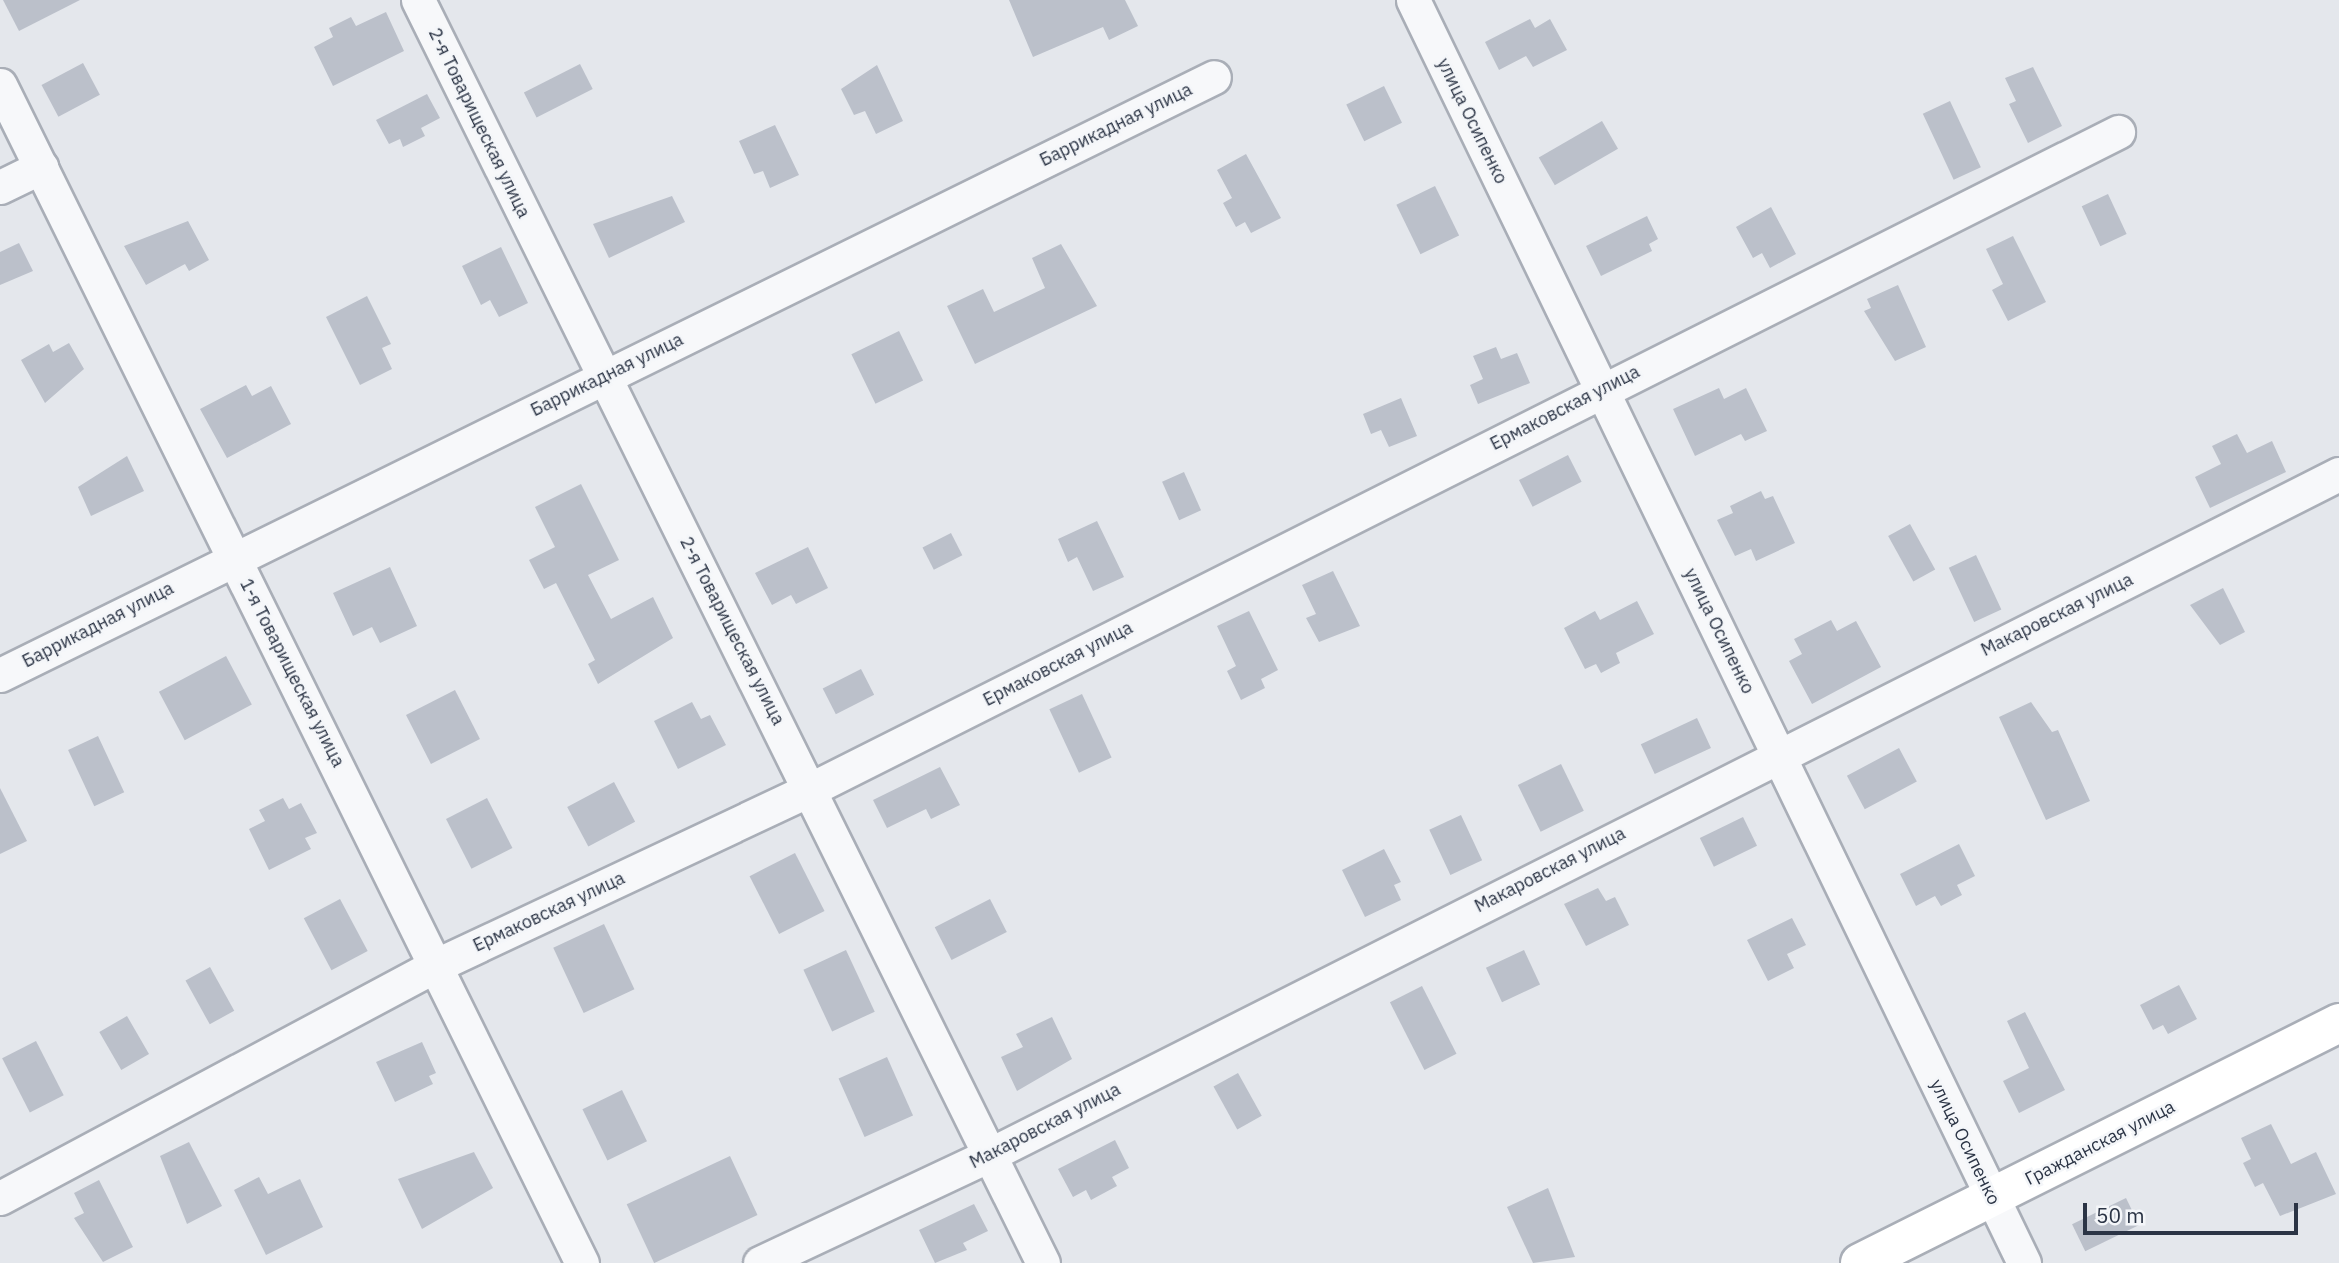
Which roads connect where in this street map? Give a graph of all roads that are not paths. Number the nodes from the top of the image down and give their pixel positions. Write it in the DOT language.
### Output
graph roads {
  1 [pos="418,0"];
  2 [pos="1413,0"];
  3 [pos="1214,77"];
  4 [pos="0,85"];
  5 [pos="2118,132"];
  6 [pos="41,167"];
  7 [pos="0,187"];
  8 [pos="604,376"];
  9 [pos="1602,389"];
  10 [pos="2339,474"];
  11 [pos="233,556"];
  12 [pos="0,675"];
  13 [pos="1777,754"];
  14 [pos="811,789"];
  15 [pos="439,964"];
  16 [pos="2339,1023"];
  17 [pos="987,1156"];
  18 [pos="0,1198"];
  19 [pos="1992,1198"];
  20 [pos="582,1263"];
  21 [pos="760,1263"];
  22 [pos="1043,1263"];
  23 [pos="1860,1263"];
  24 [pos="2024,1263"];
  1 -- 8 [label="street, 2-я Товарищеская улица"];
  2 -- 9 [label="street, улица Осипенко"];
  3 -- 8 [label="street, Баррикадная улица"];
  4 -- 6 [label="street, 1-я Товарищеская улица"];
  5 -- 9 [label="street, Ермаковская улица"];
  6 -- 7 [label="street"];
  6 -- 11 [label="street, 1-я Товарищеская улица"];
  8 -- 11 [label="street, Баррикадная улица"];
  8 -- 14 [label="street, 2-я Товарищеская улица"];
  9 -- 13 [label="street, улица Осипенко"];
  9 -- 14 [label="street, Ермаковская улица"];
  10 -- 13 [label="street, Макаровская улица"];
  11 -- 12 [label="street, Баррикадная улица"];
  11 -- 15 [label="street, 1-я Товарищеская улица"];
  13 -- 17 [label="street, Макаровская улица"];
  13 -- 19 [label="street, улица Осипенко"];
  14 -- 15 [label="street, Ермаковская улица"];
  14 -- 17 [label="street, 2-я Товарищеская улица"];
  15 -- 18 [label="street, Ермаковская улица"];
  15 -- 20 [label="street, 1-я Товарищеская улица"];
  16 -- 19 [label="main road, Гражданская улица"];
  17 -- 21 [label="street, Макаровская улица"];
  17 -- 22 [label="street, 2-я Товарищеская улица"];
  19 -- 23 [label="main road, Гражданская улица"];
  19 -- 24 [label="street, улица Осипенко"];
}
